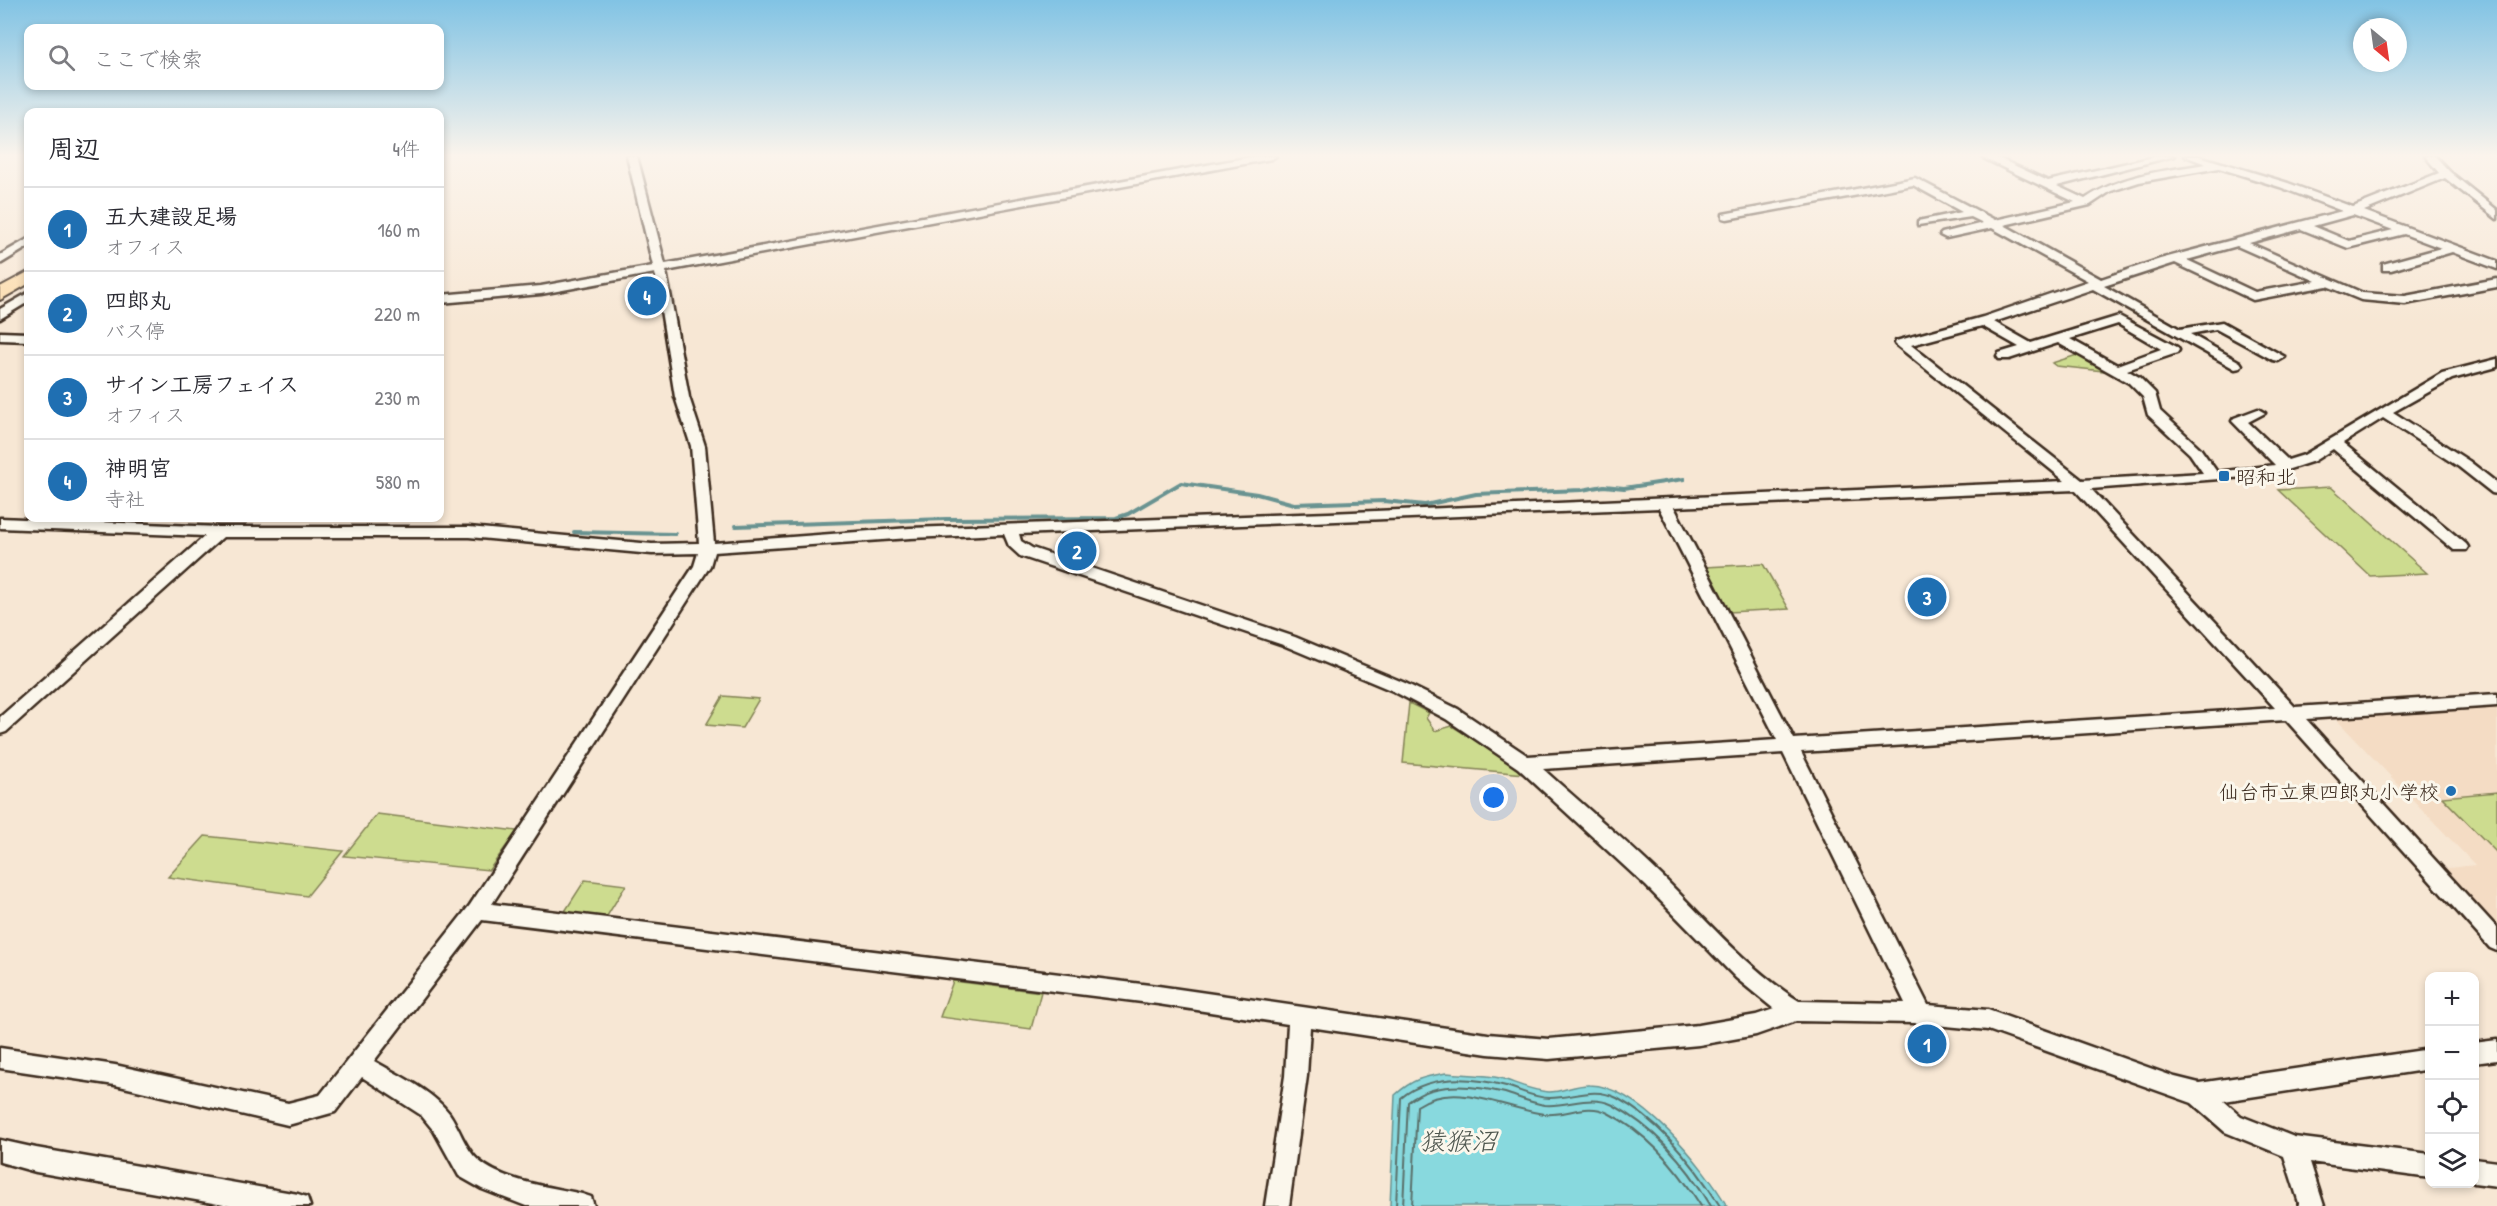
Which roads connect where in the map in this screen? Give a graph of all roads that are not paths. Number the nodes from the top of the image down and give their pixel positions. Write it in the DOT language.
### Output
graph roads {
  1 [pos="646,212"];
  2 [pos="964,212"];
  3 [pos="1747,212"];
  4 [pos="2045,212"];
  5 [pos="2349,212"];
  6 [pos="2358,212"];
  7 [pos="1973,213"];
  8 [pos="1727,216"];
  9 [pos="1922,223"];
  10 [pos="1994,225"];
  11 [pos="2302,225"];
  12 [pos="2406,230"];
  13 [pos="1946,235"];
  14 [pos="2240,243"];
  15 [pos="24,245"];
  16 [pos="2454,248"];
  17 [pos="2176,259"];
  18 [pos="0,260"];
  19 [pos="2497,265"];
  20 [pos="24,267"];
  21 [pos="2387,267"];
  22 [pos="660,268"];
  23 [pos="24,280"];
  24 [pos="0,282"];
  25 [pos="2328,282"];
  26 [pos="2095,283"];
  27 [pos="2497,283"];
  28 [pos="0,295"];
  29 [pos="444,299"];
  30 [pos="24,300"];
  31 [pos="0,315"];
  32 [pos="1983,321"];
  33 [pos="2178,333"];
  34 [pos="0,336"];
  35 [pos="24,337"];
  36 [pos="2060,339"];
  37 [pos="2030,348"];
  38 [pos="2004,356"];
  39 [pos="2278,357"];
  40 [pos="2497,363"];
  41 [pos="2235,365"];
  42 [pos="2481,366"];
  43 [pos="2118,369"];
  44 [pos="2497,376"];
  45 [pos="2383,412"];
  46 [pos="2258,413"];
  47 [pos="2335,444"];
  48 [pos="2286,467"];
  49 [pos="2213,477"];
  50 [pos="2079,485"];
  51 [pos="2497,490"];
  52 [pos="1664,503"];
  53 [pos="30,522"];
  54 [pos="75,522"];
  55 [pos="0,523"];
  56 [pos="1012,529"];
  57 [pos="219,532"];
  58 [pos="2460,547"];
  59 [pos="707,548"];
  60 [pos="2497,699"];
  61 [pos="2291,714"];
  62 [pos="0,727"];
  63 [pos="1788,744"];
  64 [pos="1525,763"];
  65 [pos="477,911"];
  66 [pos="2497,942"];
  67 [pos="1796,1011"];
  68 [pos="1921,1014"];
  69 [pos="1300,1015"];
  70 [pos="2497,1050"];
  71 [pos="2479,1052"];
  72 [pos="0,1058"];
  73 [pos="2425,1060"];
  74 [pos="360,1064"];
  75 [pos="2199,1094"];
  76 [pos="2294,1148"];
  77 [pos="0,1151"];
  78 [pos="2425,1165"];
  79 [pos="2479,1172"];
  80 [pos="2497,1174"];
  81 [pos="298,1206"];
  82 [pos="582,1206"];
  83 [pos="1277,1206"];
  84 [pos="2312,1206"];
  1 -- 22 [label="street"];
  2 -- 22 [label="street"];
  3 -- 8 [label="street"];
  4 -- 10 [label="street"];
  5 -- 11 [label="street"];
  6 -- 12 [label="street"];
  7 -- 9 [label="street"];
  7 -- 10 [label="street"];
  10 -- 13 [label="street"];
  10 -- 26 [label="street"];
  11 -- 12 [label="street"];
  11 -- 14 [label="street"];
  12 -- 16 [label="street"];
  14 -- 17 [label="street"];
  14 -- 25 [label="street"];
  15 -- 18 [label="street"];
  16 -- 19 [label="street"];
  16 -- 21 [label="street"];
  17 -- 25 [label="street"];
  17 -- 26 [label="street"];
  20 -- 24 [label="highway"];
  22 -- 29 [label="street"];
  22 -- 59 [label="street"];
  23 -- 28 [label="highway"];
  25 -- 27 [label="street"];
  26 -- 32 [label="street"];
  26 -- 33 [label="street"];
  30 -- 31 [label="street"];
  32 -- 37 [label="street"];
  32 -- 50 [label="street"];
  33 -- 39 [label="street"];
  33 -- 41 [label="street"];
  34 -- 35 [label="street"];
  36 -- 37 [label="street"];
  36 -- 43 [label="street"];
  36 -- 43 [label="street"];
  37 -- 38 [label="street"];
  40 -- 42 [label="street"];
  42 -- 44 [label="street"];
  42 -- 45 [label="street"];
  43 -- 49 [label="street"];
  45 -- 47 [label="street"];
  45 -- 51 [label="street"];
  46 -- 48 [label="street"];
  47 -- 48 [label="street"];
  47 -- 58 [label="street"];
  48 -- 49 [label="street"];
  49 -- 50 [label="street"];
  50 -- 52 [label="street"];
  50 -- 61 [label="street"];
  52 -- 56 [label="street"];
  52 -- 63 [label="street"];
  53 -- 55 [label="street"];
  54 -- 57 [label="street"];
  56 -- 59 [label="street"];
  56 -- 64 [label="street"];
  57 -- 59 [label="street"];
  57 -- 62 [label="street"];
  59 -- 65 [label="street"];
  60 -- 61 [label="street"];
  61 -- 63 [label="street"];
  61 -- 66 [label="street"];
  63 -- 64 [label="street"];
  63 -- 68 [label="street"];
  64 -- 67 [label="street"];
  65 -- 69 [label="street"];
  65 -- 74 [label="street"];
  67 -- 68 [label="street"];
  67 -- 69 [label="street"];
  68 -- 75 [label="street"];
  69 -- 83 [label="street"];
  70 -- 71 [label="street"];
  72 -- 74 [label="street"];
  73 -- 75 [label="street"];
  74 -- 82 [label="street"];
  75 -- 76 [label="street"];
  76 -- 78 [label="street"];
  76 -- 84 [label="street"];
  77 -- 81 [label="street"];
  79 -- 80 [label="street"];
}
